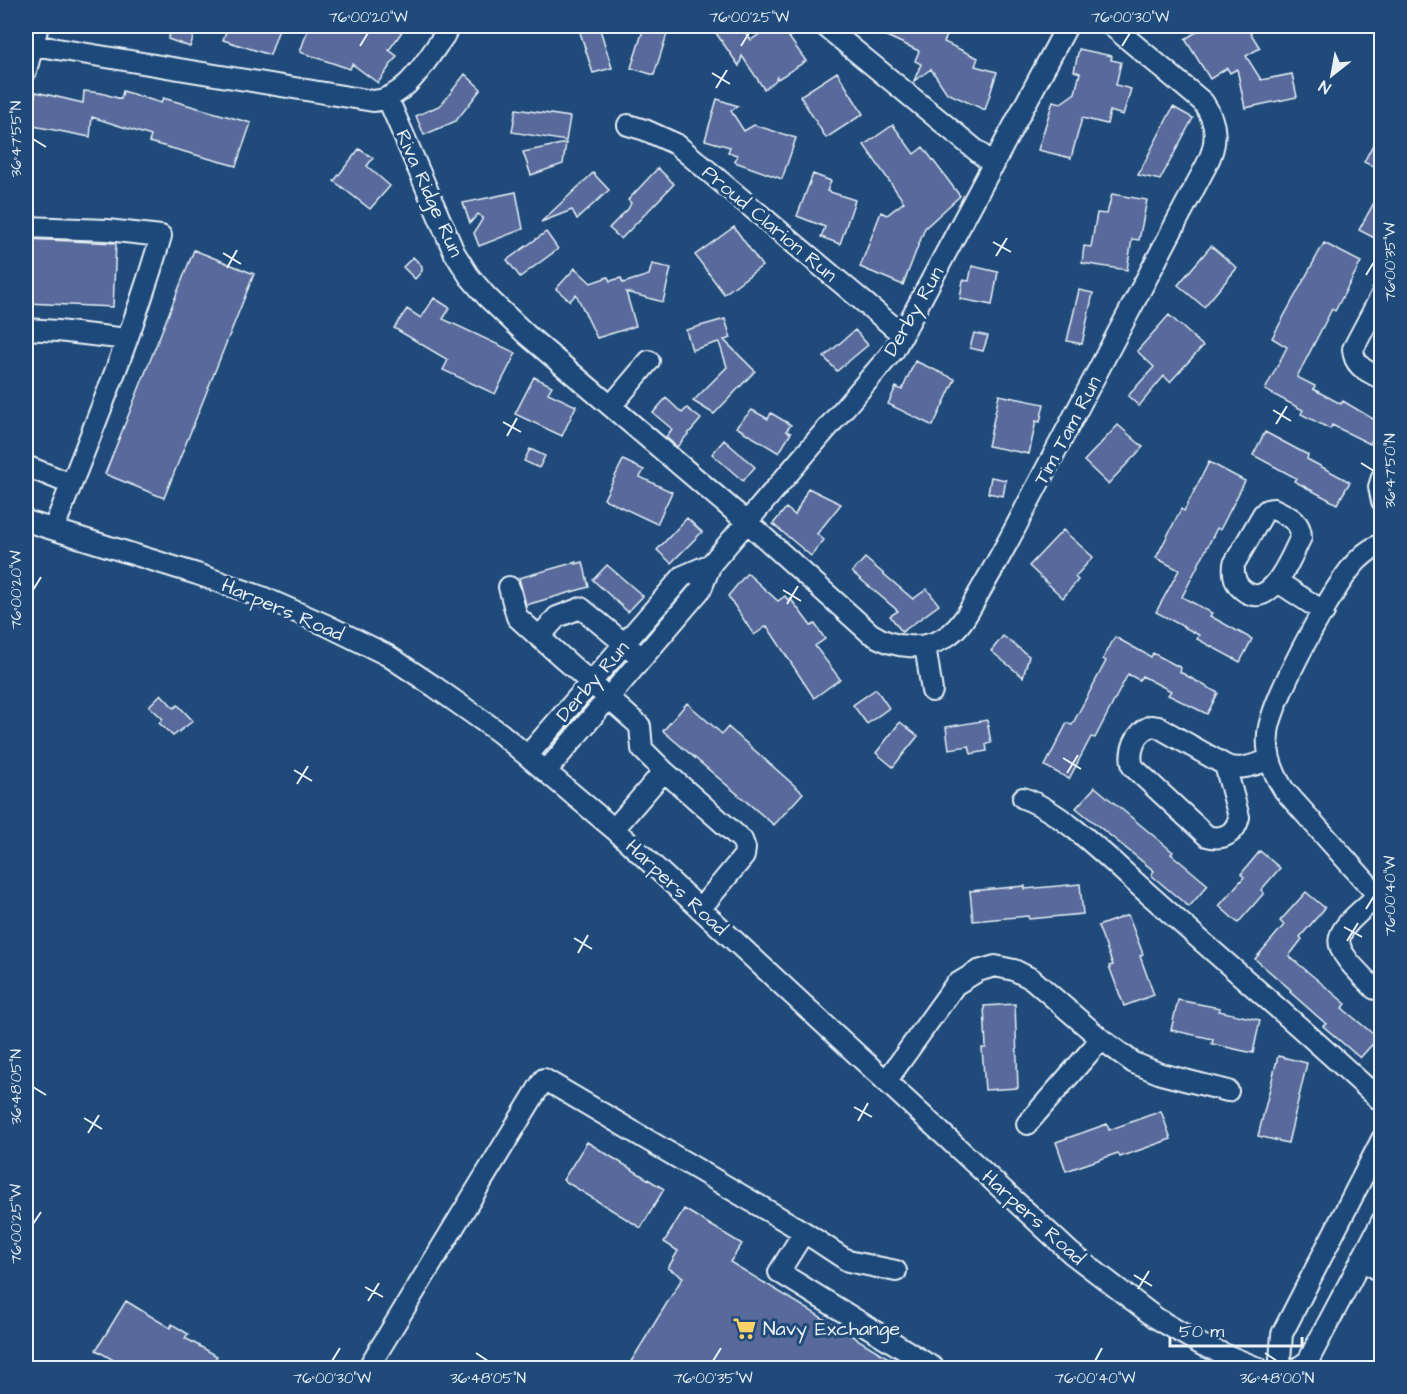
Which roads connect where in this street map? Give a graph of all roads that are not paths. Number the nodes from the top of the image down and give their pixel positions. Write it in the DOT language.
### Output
graph roads {
  1 [pos="38,26"];
  2 [pos="449,26"];
  3 [pos="825,26"];
  4 [pos="1067,26"];
  5 [pos="1112,26"];
  6 [pos="33,45"];
  7 [pos="26,72"];
  8 [pos="388,99"];
  9 [pos="628,125"];
  10 [pos="994,165"];
  11 [pos="26,227"];
  12 [pos="1382,294"];
  13 [pos="26,329"];
  14 [pos="903,335"];
  15 [pos="127,339"];
  16 [pos="649,361"];
  17 [pos="1382,379"];
  18 [pos="612,406"];
  19 [pos="26,466"];
  20 [pos="1382,477"];
  21 [pos="71,484"];
  22 [pos="1382,501"];
  23 [pos="26,521"];
  24 [pos="747,522"];
  25 [pos="54,528"];
  26 [pos="1382,544"];
  27 [pos="711,564"];
  28 [pos="1278,582"];
  29 [pos="509,587"];
  30 [pos="1324,612"];
  31 [pos="539,637"];
  32 [pos="625,643"];
  33 [pos="925,645"];
  34 [pos="642,658"];
  35 [pos="591,682"];
  36 [pos="932,691"];
  37 [pos="609,697"];
  38 [pos="528,756"];
  39 [pos="1270,760"];
  40 [pos="1225,765"];
  41 [pos="546,770"];
  42 [pos="664,771"];
  43 [pos="1023,798"];
  44 [pos="614,829"];
  45 [pos="1380,896"];
  46 [pos="700,909"];
  47 [pos="1375,989"];
  48 [pos="1101,1039"];
  49 [pos="887,1080"];
  50 [pos="1228,1091"];
  51 [pos="1382,1102"];
  52 [pos="1027,1124"];
  53 [pos="1382,1139"];
  54 [pos="1382,1221"];
  55 [pos="804,1232"];
  56 [pos="1361,1259"];
  57 [pos="896,1271"];
  58 [pos="1382,1273"];
  59 [pos="368,1368"];
  60 [pos="934,1368"];
  61 [pos="1258,1368"];
  62 [pos="1283,1368"];
  63 [pos="1298,1368"];
  1 -- 6 [label="street"];
  2 -- 8 [label="street"];
  3 -- 10 [label="street"];
  4 -- 10 [label="street, Derby Run"];
  5 -- 33 [label="street, Tim Tam Run"];
  6 -- 7 [label="street"];
  6 -- 8 [label="street"];
  8 -- 18 [label="street, Riva Ridge Run"];
  9 -- 14 [label="street, Proud Clarion Run"];
  10 -- 14 [label="street, Derby Run"];
  11 -- 15 [label="street"];
  12 -- 17 [label="street"];
  13 -- 15 [label="street"];
  14 -- 24 [label="street, Derby Run"];
  15 -- 21 [label="street"];
  16 -- 18 [label="street"];
  18 -- 24 [label="street, Riva Ridge Run"];
  19 -- 21 [label="street"];
  20 -- 22 [label="street"];
  21 -- 25 [label="street"];
  23 -- 25 [label="street, Harpers Road"];
  24 -- 27 [label="street, Derby Run"];
  24 -- 33 [label="street, Tim Tam Run"];
  25 -- 38 [label="street, Harpers Road"];
  26 -- 30 [label="street"];
  27 -- 32 [label="street, Derby Run"];
  27 -- 34 [label="street, Derby Run"];
  28 -- 30 [label="street"];
  29 -- 31 [label="street"];
  30 -- 39 [label="street"];
  31 -- 32 [label="street"];
  31 -- 35 [label="street"];
  32 -- 34 [label="street"];
  32 -- 35 [label="street, Derby Run"];
  33 -- 36 [label="street"];
  34 -- 37 [label="street, Derby Run"];
  35 -- 37 [label="street"];
  35 -- 38 [label="street, Derby Run"];
  37 -- 41 [label="street, Derby Run"];
  37 -- 42 [label="street"];
  38 -- 41 [label="street, Harpers Road"];
  39 -- 40 [label="street"];
  39 -- 45 [label="street"];
  40 -- 40 [label="street"];
  41 -- 44 [label="street, Harpers Road"];
  42 -- 44 [label="street"];
  42 -- 46 [label="street"];
  43 -- 51 [label="street"];
  44 -- 46 [label="street, Harpers Road"];
  45 -- 47 [label="street"];
  46 -- 49 [label="street, Harpers Road"];
  48 -- 49 [label="street"];
  48 -- 50 [label="street"];
  48 -- 52 [label="street"];
  49 -- 61 [label="street, Harpers Road"];
  53 -- 62 [label="street"];
  54 -- 56 [label="street"];
  55 -- 57 [label="street"];
  55 -- 59 [label="street"];
  55 -- 60 [label="street"];
  56 -- 58 [label="street"];
  56 -- 63 [label="street"];
}
